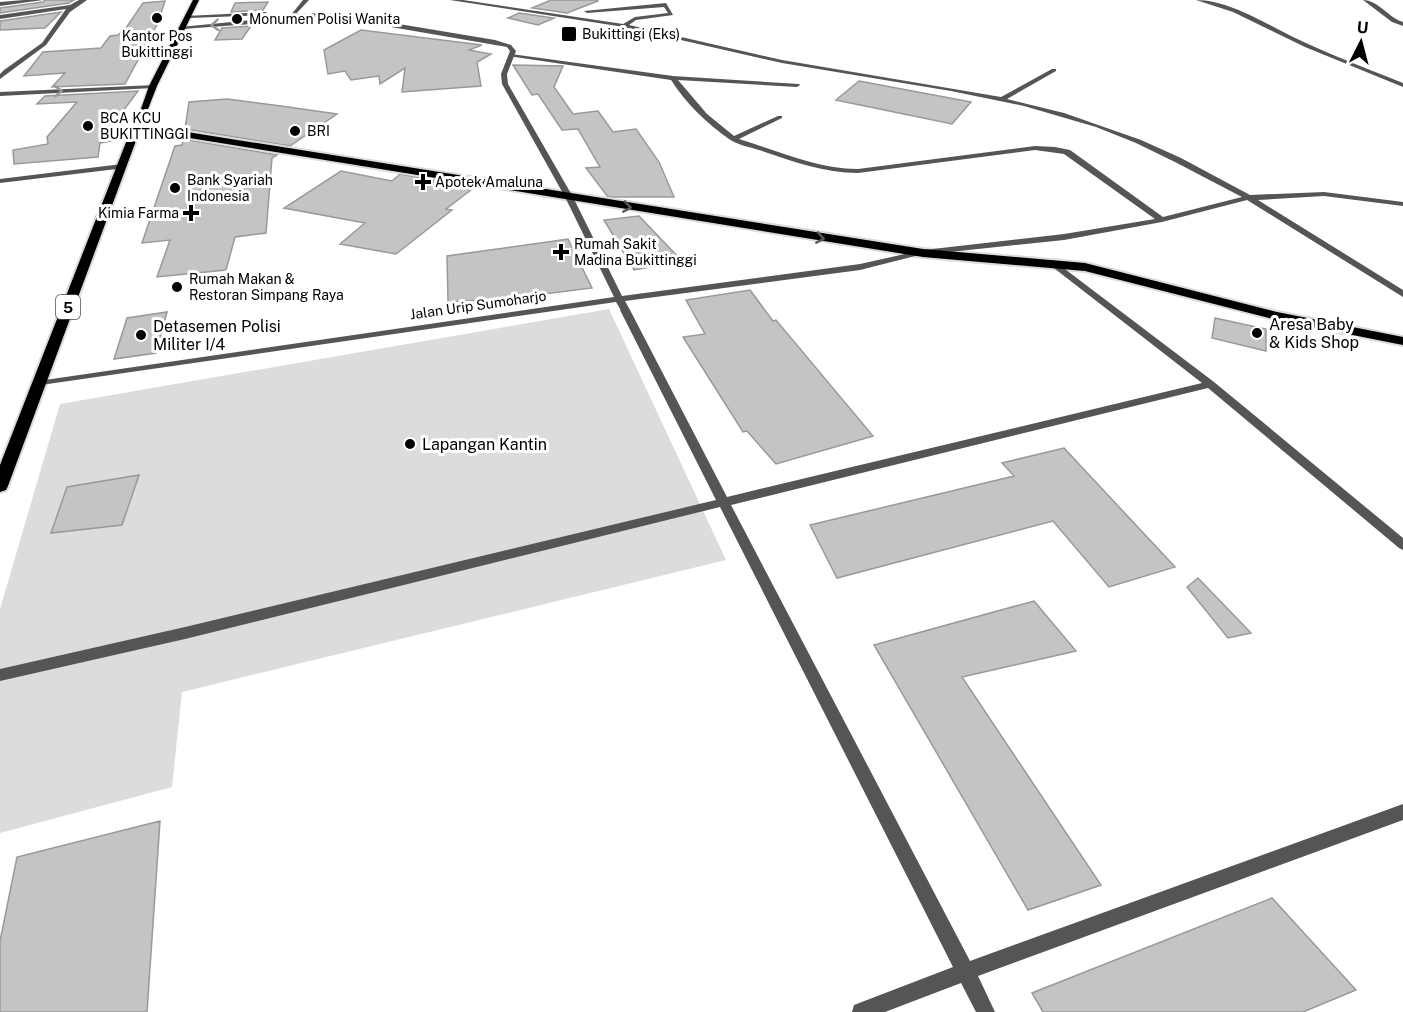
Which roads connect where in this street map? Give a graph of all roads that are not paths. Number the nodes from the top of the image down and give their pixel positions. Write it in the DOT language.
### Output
graph roads {
  1 [pos="40,0"];
  2 [pos="84,0"];
  3 [pos="196,0"];
  4 [pos="306,0"];
  5 [pos="453,0"];
  6 [pos="515,0"];
  7 [pos="596,0"];
  8 [pos="1199,0"];
  9 [pos="1366,0"];
  10 [pos="0,4"];
  11 [pos="70,7"];
  12 [pos="498,8"];
  13 [pos="587,10"];
  14 [pos="189,16"];
  15 [pos="290,16"];
  16 [pos="0,17"];
  17 [pos="576,19"];
  18 [pos="1403,24"];
  19 [pos="624,25"];
  20 [pos="183,27"];
  21 [pos="511,56"];
  22 [pos="1054,70"];
  23 [pos="0,77"];
  24 [pos="673,78"];
  25 [pos="797,85"];
  26 [pos="153,86"];
  27 [pos="1403,86"];
  28 [pos="0,94"];
  29 [pos="1000,99"];
  30 [pos="780,117"];
  31 [pos="137,127"];
  32 [pos="733,139"];
  33 [pos="122,166"];
  34 [pos="0,181"];
  35 [pos="569,197"];
  36 [pos="1247,198"];
  37 [pos="1403,204"];
  38 [pos="1162,220"];
  39 [pos="923,253"];
  40 [pos="1053,263"];
  41 [pos="1403,294"];
  42 [pos="622,304"];
  43 [pos="1403,341"];
  44 [pos="38,384"];
  45 [pos="1210,384"];
  46 [pos="0,486"];
  47 [pos="725,502"];
  48 [pos="1403,545"];
  49 [pos="0,675"];
  50 [pos="1403,812"];
  51 [pos="965,972"];
  52 [pos="861,1012"];
  53 [pos="986,1012"];
  1 -- 10 [label="street"];
  2 -- 11 [label="street"];
  3 -- 14 [label="main road"];
  4 -- 15 [label="street"];
  5 -- 12 [label="street"];
  6 -- 12 [label="street"];
  7 -- 13 [label="street"];
  8 -- 27 [label="street"];
  9 -- 18 [label="street"];
  11 -- 16 [label="street"];
  11 -- 23 [label="street"];
  12 -- 17 [label="street"];
  13 -- 17 [label="street"];
  13 -- 19 [label="street"];
  14 -- 15 [label="street"];
  14 -- 20 [label="main road"];
  15 -- 20 [label="street, one-way"];
  15 -- 21 [label="street"];
  17 -- 19 [label="street"];
  19 -- 29 [label="street"];
  20 -- 26 [label="main road"];
  21 -- 24 [label="street"];
  21 -- 35 [label="street"];
  22 -- 29 [label="street"];
  24 -- 25 [label="street"];
  24 -- 32 [label="street"];
  28 -- 26 [label="street, one-way"];
  26 -- 31 [label="main road"];
  29 -- 36 [label="street"];
  30 -- 32 [label="street"];
  31 -- 33 [label="highway, 5"];
  31 -- 35 [label="highway"];
  32 -- 38 [label="street"];
  33 -- 34 [label="street"];
  33 -- 44 [label="highway, 5"];
  35 -- 39 [label="highway, one-way"];
  35 -- 42 [label="street"];
  36 -- 37 [label="street, Jalan Urip Sumoharjo"];
  36 -- 38 [label="street, Jalan Urip Sumoharjo"];
  36 -- 41 [label="street"];
  38 -- 39 [label="street, Jalan Urip Sumoharjo"];
  39 -- 40 [label="highway"];
  39 -- 42 [label="street, Jalan Urip Sumoharjo"];
  40 -- 43 [label="highway"];
  40 -- 45 [label="street"];
  42 -- 44 [label="street, Jalan Urip Sumoharjo"];
  42 -- 47 [label="street"];
  44 -- 46 [label="highway, 5"];
  45 -- 47 [label="street"];
  45 -- 48 [label="street"];
  47 -- 49 [label="street"];
  47 -- 51 [label="street"];
  50 -- 51 [label="street"];
  51 -- 52 [label="street"];
  51 -- 53 [label="street"];
}
